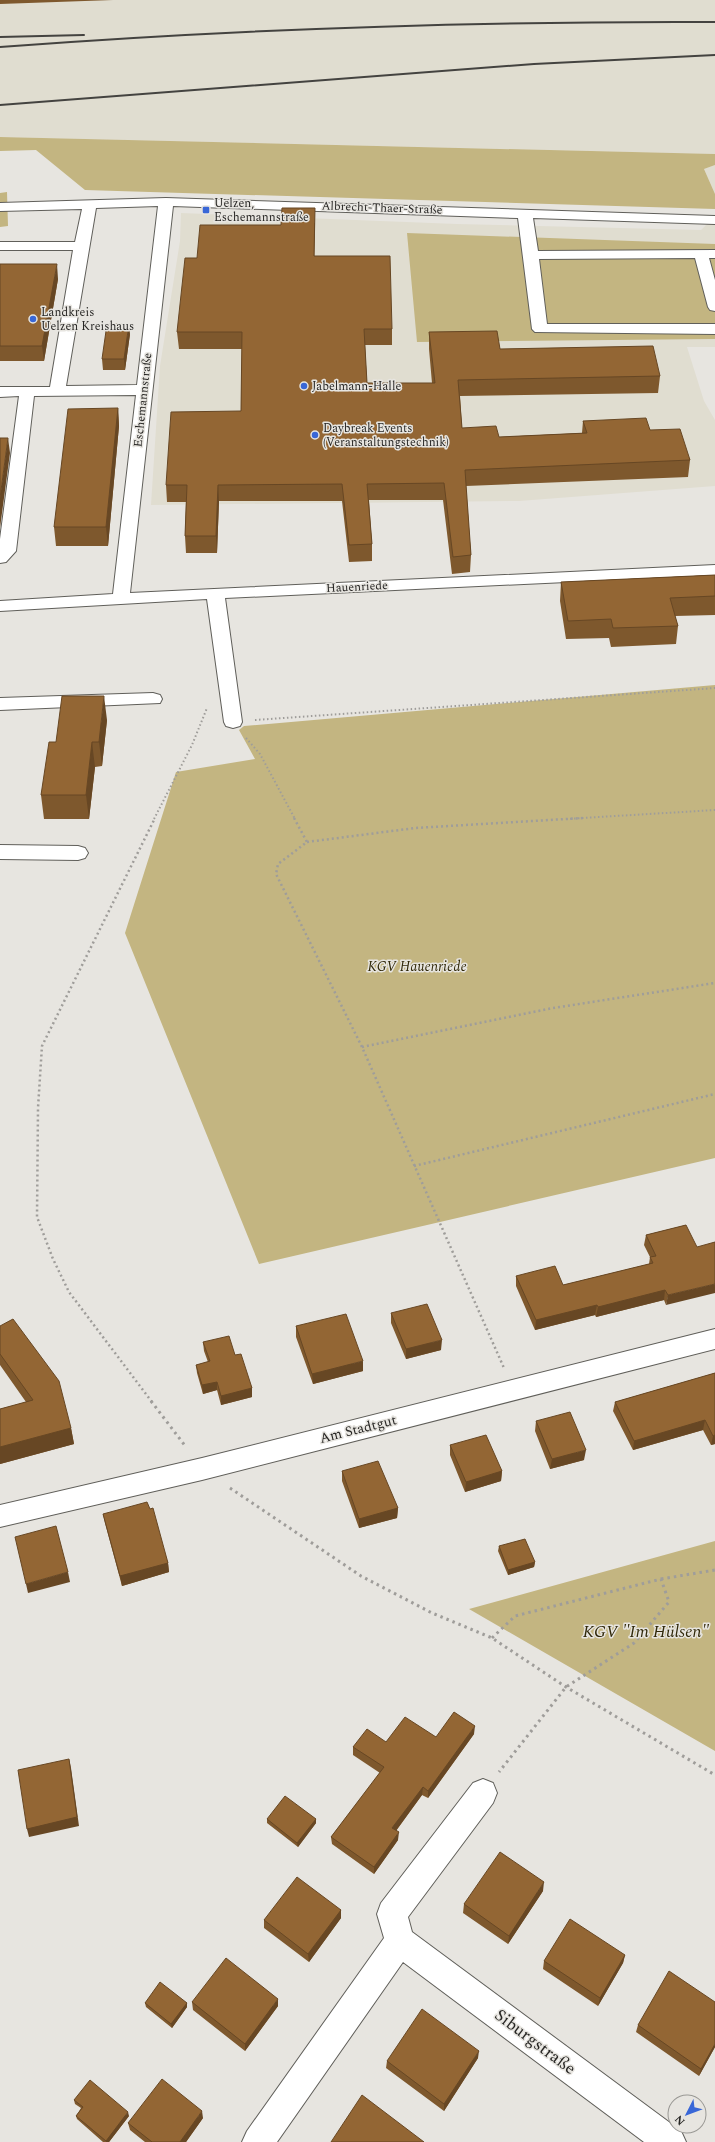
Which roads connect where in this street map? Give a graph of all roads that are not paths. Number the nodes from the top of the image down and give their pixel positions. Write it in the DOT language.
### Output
graph roads {
  1 [pos="166,202"];
  2 [pos="90,203"];
  3 [pos="0,207"];
  4 [pos="525,215"];
  5 [pos="715,220"];
  6 [pos="0,246"];
  7 [pos="81,246"];
  8 [pos="708,254"];
  9 [pos="530,255"];
  10 [pos="715,307"];
  11 [pos="715,329"];
  12 [pos="144,390"];
  13 [pos="57,391"];
  14 [pos="0,392"];
  15 [pos="27,392"];
  16 [pos="0,558"];
  17 [pos="715,570"];
  18 [pos="215,593"];
  19 [pos="122,598"];
  20 [pos="0,606"];
  21 [pos="153,699"];
  22 [pos="0,704"];
  23 [pos="233,722"];
  24 [pos="0,852"];
  25 [pos="78,853"];
  26 [pos="715,1339"];
  27 [pos="0,1516"];
  28 [pos="483,1793"];
  29 [pos="400,1941"];
  30 [pos="258,2142"];
  31 [pos="670,2142"];
  1 -- 2 [label="street, Albrecht-Thaer-Straße"];
  1 -- 4 [label="street, Albrecht-Thaer-Straße"];
  1 -- 12 [label="street, Eschemannstraße"];
  2 -- 3 [label="street, Albrecht-Thaer-Straße"];
  2 -- 7 [label="street"];
  4 -- 5 [label="street, Albrecht-Thaer-Straße"];
  4 -- 9 [label="street"];
  6 -- 7 [label="street"];
  7 -- 13 [label="street"];
  8 -- 9 [label="street"];
  8 -- 10 [label="street"];
  9 -- 11 [label="street"];
  12 -- 13 [label="street"];
  12 -- 19 [label="street, Eschemannstraße"];
  13 -- 15 [label="street"];
  14 -- 15 [label="street"];
  15 -- 16 [label="street"];
  17 -- 18 [label="street, Hauenriede"];
  18 -- 19 [label="street, Hauenriede"];
  18 -- 23 [label="street"];
  19 -- 20 [label="street, Hauenriede"];
  21 -- 22 [label="street"];
  24 -- 25 [label="street"];
  26 -- 27 [label="street, Am Stadtgut"];
  28 -- 29 [label="street"];
  29 -- 30 [label="street"];
  29 -- 31 [label="street, Siburgstraße"];
}
